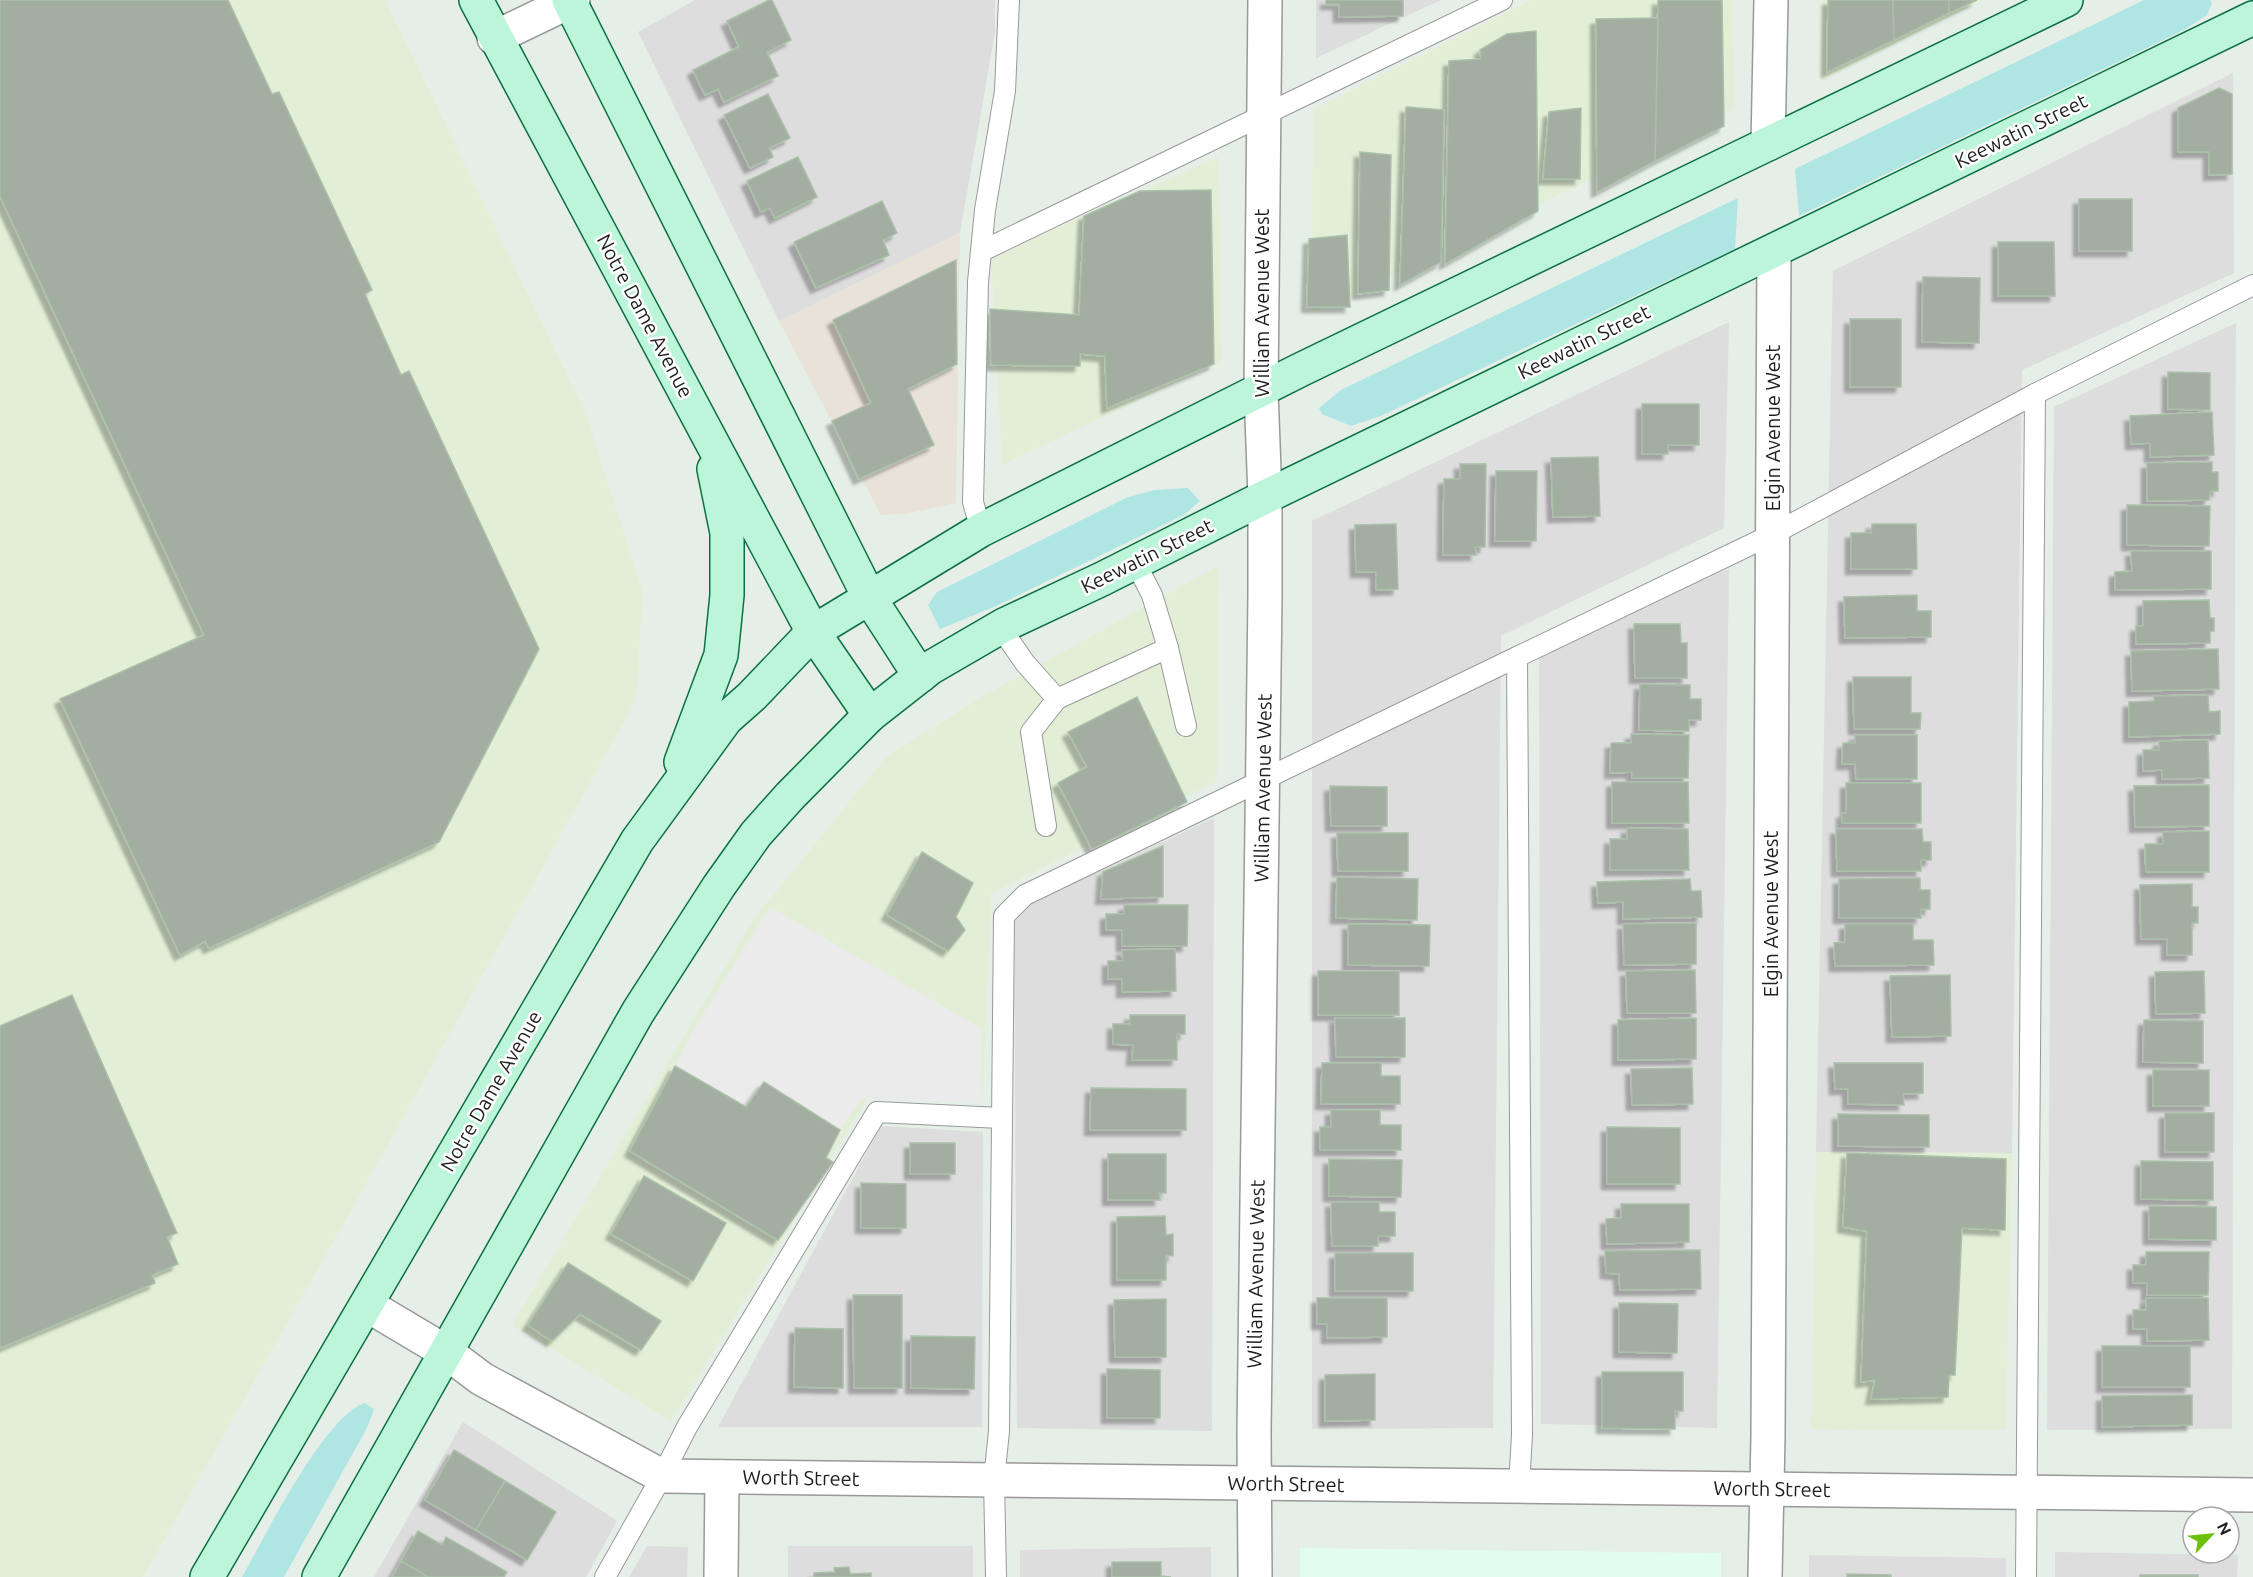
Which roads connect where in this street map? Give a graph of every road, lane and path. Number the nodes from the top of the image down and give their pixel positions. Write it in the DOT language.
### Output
graph roads {
  1 [pos="476,0"];
  2 [pos="1009,0"];
  3 [pos="1265,0"];
  4 [pos="1502,0"];
  5 [pos="1771,0"];
  6 [pos="2066,0"];
  7 [pos="570,1"];
  8 [pos="2253,18"];
  9 [pos="494,38"];
  10 [pos="1264,115"];
  11 [pos="1768,144"];
  12 [pos="1774,250"];
  13 [pos="982,251"];
  14 [pos="2253,285"];
  15 [pos="1261,391"];
  16 [pos="2036,394"];
  17 [pos="705,429"];
  18 [pos="1265,497"];
  19 [pos="981,530"];
  20 [pos="1773,534"];
  21 [pos="1135,562"];
  22 [pos="869,597"];
  23 [pos="1000,627"];
  24 [pos="813,632"];
  25 [pos="1168,648"];
  26 [pos="1517,657"];
  27 [pos="920,676"];
  28 [pos="1057,699"];
  29 [pos="870,715"];
  30 [pos="1186,726"];
  31 [pos="1263,781"];
  32 [pos="668,797"];
  33 [pos="1046,826"];
  34 [pos="1001,1118"];
  35 [pos="367,1305"];
  36 [pos="446,1352"];
  37 [pos="662,1476"];
  38 [pos="722,1477"];
  39 [pos="994,1480"];
  40 [pos="1255,1483"];
  41 [pos="1519,1486"];
  42 [pos="1767,1489"];
  43 [pos="2026,1492"];
  44 [pos="2253,1495"];
  45 [pos="207,1577"];
  46 [pos="319,1577"];
  47 [pos="605,1577"];
  48 [pos="721,1577"];
  49 [pos="996,1577"];
  50 [pos="1255,1577"];
  51 [pos="1764,1577"];
  52 [pos="2026,1577"];
  1 -- 9 [label="main road, Notre Dame Avenue"];
  2 -- 13 [label="lane"];
  3 -- 10 [label="street, William Avenue West"];
  4 -- 10 [label="lane"];
  5 -- 11 [label="street"];
  6 -- 11 [label="main road"];
  7 -- 9 [label="street"];
  7 -- 22 [label="main road"];
  8 -- 12 [label="main road, Keewatin Street"];
  9 -- 17 [label="main road, Notre Dame Avenue"];
  10 -- 13 [label="lane"];
  10 -- 15 [label="street, William Avenue West"];
  11 -- 15 [label="main road"];
  12 -- 18 [label="main road, Keewatin Street"];
  12 -- 20 [label="street, Elgin Avenue West"];
  13 -- 19 [label="lane"];
  14 -- 16 [label="lane"];
  15 -- 18 [label="street, William Avenue West"];
  15 -- 19 [label="main road"];
  16 -- 20 [label="lane"];
  16 -- 43 [label="lane"];
  17 -- 24 [label="main road, Notre Dame Avenue"];
  17 -- 32 [label="main road"];
  18 -- 21 [label="main road, Keewatin Street"];
  18 -- 31 [label="street, William Avenue West"];
  19 -- 22 [label="main road"];
  20 -- 26 [label="lane"];
  20 -- 42 [label="street, Elgin Avenue West"];
  21 -- 23 [label="main road, Keewatin Street"];
  21 -- 25 [label="lane"];
  22 -- 24 [label="main road, Notre Dame Avenue"];
  22 -- 27 [label="main road"];
  23 -- 27 [label="main road, Keewatin Street"];
  23 -- 28 [label="lane"];
  24 -- 29 [label="main road, Notre Dame Avenue"];
  24 -- 32 [label="main road, Notre Dame Avenue"];
  25 -- 28 [label="lane"];
  25 -- 30 [label="lane"];
  26 -- 31 [label="lane"];
  26 -- 41 [label="lane"];
  27 -- 29 [label="main road"];
  28 -- 33 [label="lane"];
  29 -- 36 [label="main road"];
  31 -- 34 [label="lane"];
  31 -- 40 [label="street, William Avenue West"];
  32 -- 35 [label="main road, Notre Dame Avenue"];
  34 -- 37 [label="lane"];
  34 -- 39 [label="lane"];
  35 -- 36 [label="street, Worth Street"];
  35 -- 45 [label="main road, Notre Dame Avenue"];
  36 -- 37 [label="street, Worth Street"];
  36 -- 46 [label="main road"];
  37 -- 38 [label="street, Worth Street"];
  37 -- 47 [label="lane"];
  38 -- 39 [label="street, Worth Street"];
  38 -- 48 [label="street"];
  39 -- 40 [label="street, Worth Street"];
  39 -- 49 [label="lane"];
  40 -- 41 [label="street, Worth Street"];
  40 -- 50 [label="street, William Avenue West"];
  41 -- 42 [label="street, Worth Street"];
  42 -- 43 [label="street, Worth Street"];
  42 -- 51 [label="street, Elgin Avenue West"];
  43 -- 44 [label="street, Worth Street"];
  43 -- 52 [label="lane"];
}
